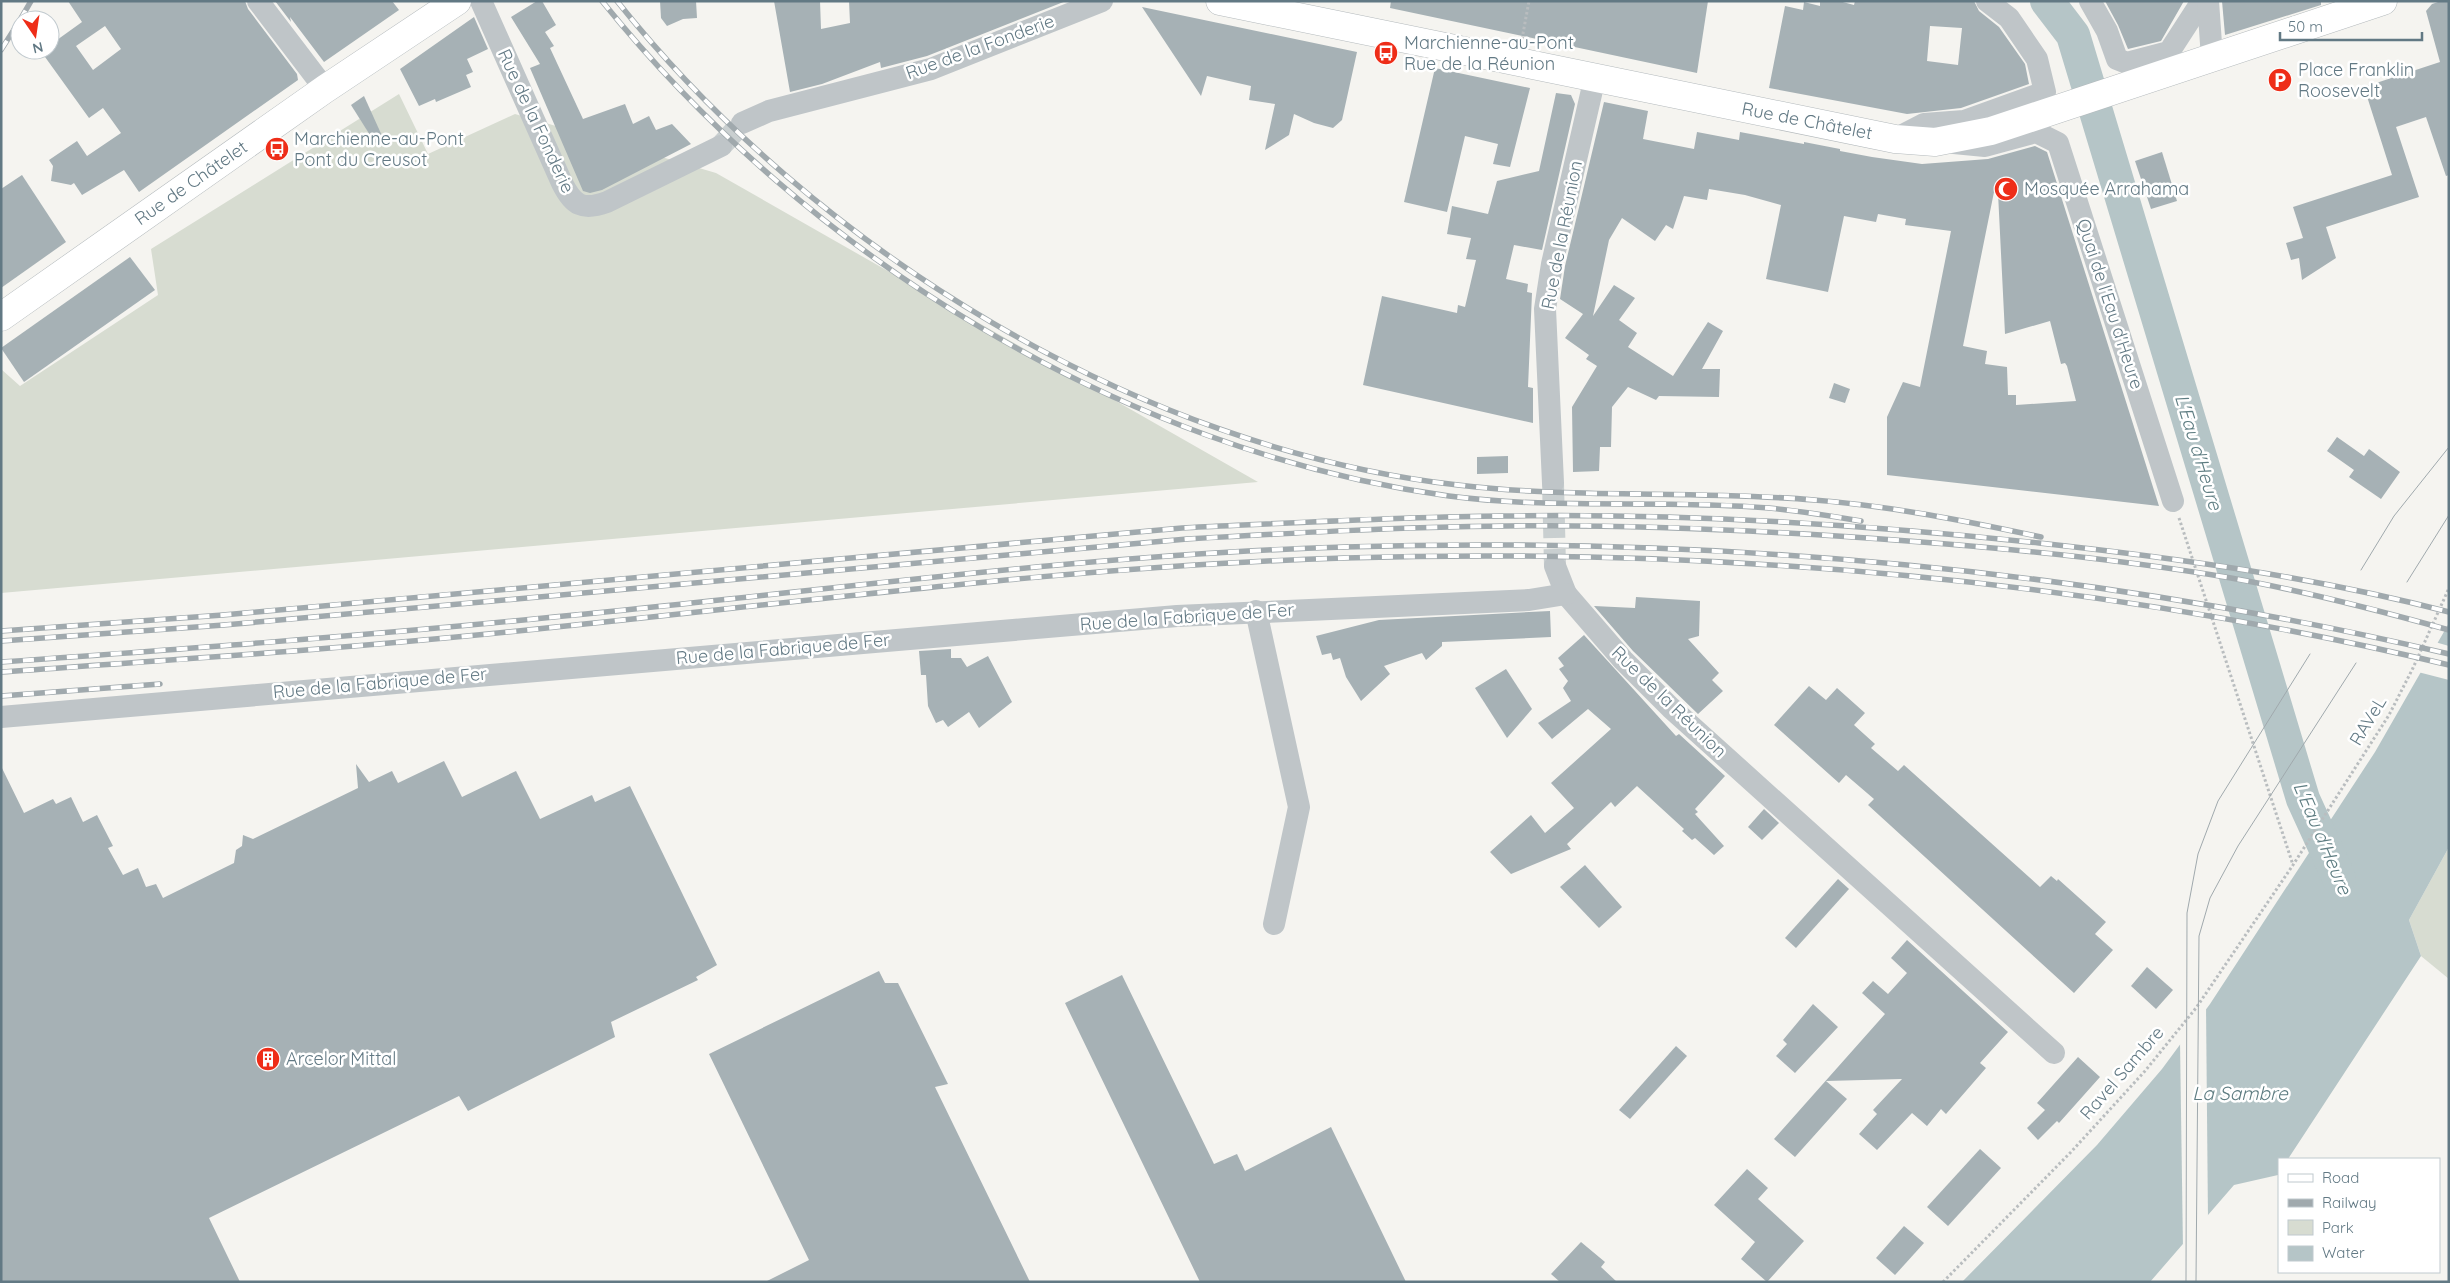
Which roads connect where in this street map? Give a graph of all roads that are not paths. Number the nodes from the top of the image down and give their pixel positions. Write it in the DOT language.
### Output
graph roads {
  1 [pos="258,1"];
  2 [pos="458,1"];
  3 [pos="481,1"];
  4 [pos="1102,1"];
  5 [pos="1220,1"];
  6 [pos="1988,1"];
  7 [pos="2090,1"];
  8 [pos="2202,1"];
  9 [pos="2208,1"];
  10 [pos="2383,1"];
  11 [pos="2212,58"];
  12 [pos="1595,77"];
  13 [pos="325,89"];
  14 [pos="2054,99"];
  15 [pos="742,123"];
  16 [pos="1895,138"];
  17 [pos="1935,142"];
  18 [pos="721,146"];
  19 [pos="1,316"];
  20 [pos="1553,483"];
  21 [pos="2173,501"];
  22 [pos="1555,566"];
  23 [pos="1566,594"];
  24 [pos="1256,611"];
  25 [pos="1,717"];
  26 [pos="1274,924"];
  27 [pos="2054,1053"];
  1 -- 13 [label="street"];
  2 -- 13 [label="main road, Rue de Châtelet"];
  3 -- 18 [label="street, Rue de la Fonderie"];
  4 -- 15 [label="street, Rue de la Fonderie"];
  5 -- 12 [label="main road, Rue de Châtelet"];
  6 -- 14 [label="street"];
  7 -- 8 [label="street"];
  9 -- 11 [label="street"];
  10 -- 11 [label="main road, Rue de Châtelet"];
  11 -- 14 [label="main road, Rue de Châtelet"];
  12 -- 16 [label="main road, Rue de Châtelet"];
  12 -- 20 [label="street, Rue de la Réunion"];
  13 -- 19 [label="main road, Rue de Châtelet"];
  14 -- 16 [label="street"];
  14 -- 17 [label="main road, Rue de Châtelet"];
  16 -- 17 [label="main road, Rue de Châtelet"];
  17 -- 21 [label="street, Quai de l'Eau d'Heure"];
  22 -- 23 [label="street, Rue de la Réunion"];
  23 -- 24 [label="street, Rue de la Fabrique de Fer"];
  23 -- 27 [label="street, Rue de la Réunion"];
  24 -- 25 [label="street, Rue de la Fabrique de Fer"];
  24 -- 26 [label="street"];
}
